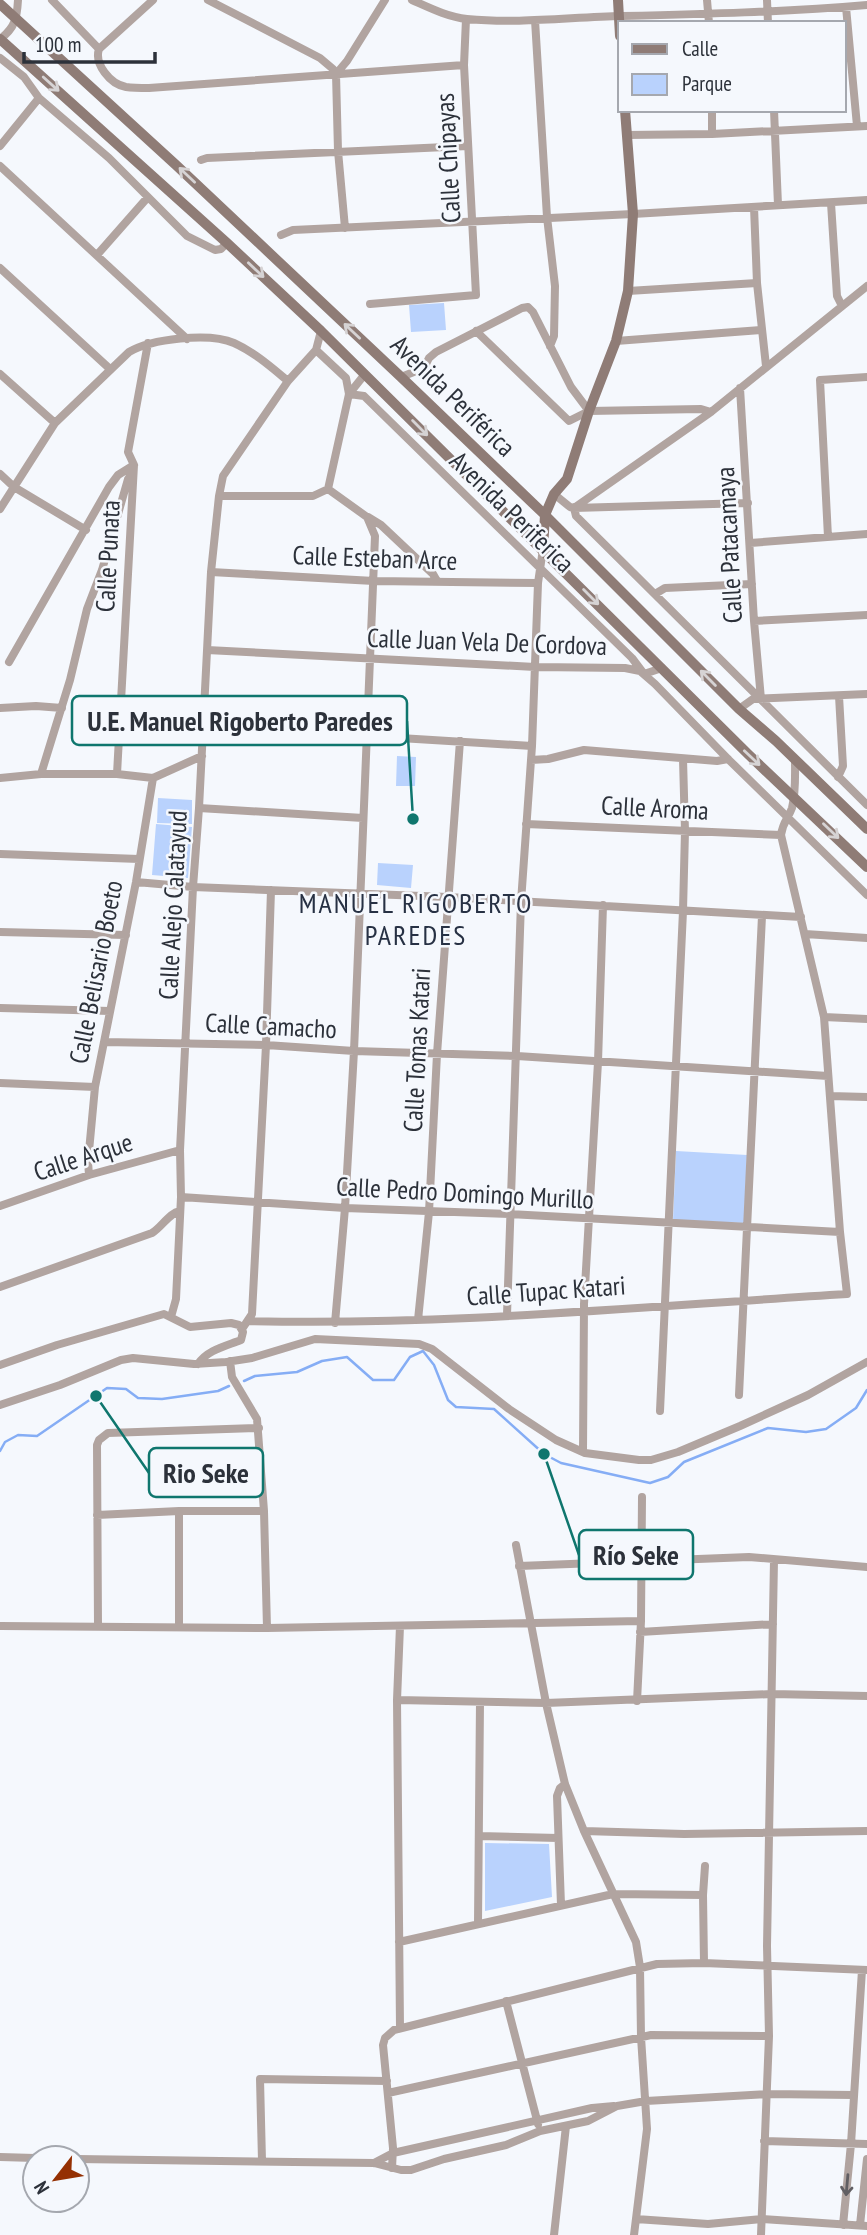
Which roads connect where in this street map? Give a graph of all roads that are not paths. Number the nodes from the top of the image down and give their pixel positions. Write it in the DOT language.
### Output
graph roads {
  1 [pos="18,0"];
  2 [pos="52,0"];
  3 [pos="153,0"];
  4 [pos="208,0"];
  5 [pos="385,0"];
  6 [pos="412,0"];
  7 [pos="618,0"];
  8 [pos="707,0"];
  9 [pos="767,0"];
  10 [pos="142,3"];
  11 [pos="0,4"];
  12 [pos="433,4"];
  13 [pos="867,5"];
  14 [pos="846,7"];
  15 [pos="767,11"];
  16 [pos="619,16"];
  17 [pos="466,19"];
  18 [pos="709,19"];
  19 [pos="16,20"];
  20 [pos="535,20"];
  21 [pos="619,21"];
  22 [pos="768,21"];
  23 [pos="0,39"];
  24 [pos="99,49"];
  25 [pos="0,58"];
  26 [pos="464,65"];
  27 [pos="336,74"];
  28 [pos="39,97"];
  29 [pos="625,112"];
  30 [pos="712,112"];
  31 [pos="774,112"];
  32 [pos="867,125"];
  33 [pos="857,126"];
  34 [pos="776,131"];
  35 [pos="712,134"];
  36 [pos="627,135"];
  37 [pos="0,146"];
  38 [pos="468,146"];
  39 [pos="338,151"];
  40 [pos="201,160"];
  41 [pos="0,166"];
  42 [pos="148,197"];
  43 [pos="867,200"];
  44 [pos="831,203"];
  45 [pos="778,205"];
  46 [pos="754,207"];
  47 [pos="633,214"];
  48 [pos="547,218"];
  49 [pos="472,222"];
  50 [pos="345,228"];
  51 [pos="281,235"];
  52 [pos="227,243"];
  53 [pos="97,255"];
  54 [pos="0,268"];
  55 [pos="757,283"];
  56 [pos="867,286"];
  57 [pos="628,291"];
  58 [pos="370,304"];
  59 [pos="842,306"];
  60 [pos="761,330"];
  61 [pos="321,331"];
  62 [pos="476,331"];
  63 [pos="187,339"];
  64 [pos="616,341"];
  65 [pos="148,343"];
  66 [pos="550,346"];
  67 [pos="316,350"];
  68 [pos="766,366"];
  69 [pos="110,369"];
  70 [pos="0,373"];
  71 [pos="365,374"];
  72 [pos="401,377"];
  73 [pos="867,377"];
  74 [pos="288,381"];
  75 [pos="740,388"];
  76 [pos="349,394"];
  77 [pos="589,411"];
  78 [pos="711,412"];
  79 [pos="55,423"];
  80 [pos="134,469"];
  81 [pos="0,474"];
  82 [pos="14,487"];
  83 [pos="328,489"];
  84 [pos="554,494"];
  85 [pos="219,496"];
  86 [pos="748,503"];
  87 [pos="574,508"];
  88 [pos="0,509"];
  89 [pos="545,515"];
  90 [pos="367,517"];
  91 [pos="86,530"];
  92 [pos="867,534"];
  93 [pos="828,537"];
  94 [pos="750,542"];
  95 [pos="543,549"];
  96 [pos="540,569"];
  97 [pos="211,572"];
  98 [pos="374,581"];
  99 [pos="437,582"];
  100 [pos="538,583"];
  101 [pos="752,583"];
  102 [pos="655,594"];
  103 [pos="867,615"];
  104 [pos="754,621"];
  105 [pos="208,650"];
  106 [pos="370,659"];
  107 [pos="9,662"];
  108 [pos="535,667"];
  109 [pos="662,668"];
  110 [pos="644,674"];
  111 [pos="867,694"];
  112 [pos="839,696"];
  113 [pos="761,699"];
  114 [pos="0,708"];
  115 [pos="62,708"];
  116 [pos="739,709"];
  117 [pos="203,730"];
  118 [pos="367,736"];
  119 [pos="460,741"];
  120 [pos="533,746"];
  121 [pos="202,756"];
  122 [pos="683,758"];
  123 [pos="728,759"];
  124 [pos="531,760"];
  125 [pos="795,760"];
  126 [pos="41,774"];
  127 [pos="117,774"];
  128 [pos="838,777"];
  129 [pos="0,778"];
  130 [pos="153,778"];
  131 [pos="794,796"];
  132 [pos="867,805"];
  133 [pos="199,808"];
  134 [pos="788,816"];
  135 [pos="363,818"];
  136 [pos="526,824"];
  137 [pos="867,829"];
  138 [pos="685,831"];
  139 [pos="781,835"];
  140 [pos="0,854"];
  141 [pos="139,859"];
  142 [pos="867,867"];
  143 [pos="136,882"];
  144 [pos="193,887"];
  145 [pos="271,890"];
  146 [pos="359,895"];
  147 [pos="867,895"];
  148 [pos="448,897"];
  149 [pos="522,902"];
  150 [pos="603,905"];
  151 [pos="682,911"];
  152 [pos="762,916"];
  153 [pos="801,916"];
  154 [pos="0,932"];
  155 [pos="805,934"];
  156 [pos="126,935"];
  157 [pos="867,937"];
  158 [pos="0,1008"];
  159 [pos="110,1011"];
  160 [pos="824,1017"];
  161 [pos="867,1019"];
  162 [pos="104,1042"];
  163 [pos="186,1043"];
  164 [pos="266,1045"];
  165 [pos="354,1051"];
  166 [pos="437,1054"];
  167 [pos="517,1056"];
  168 [pos="598,1062"];
  169 [pos="676,1067"];
  170 [pos="755,1072"];
  171 [pos="828,1076"];
  172 [pos="0,1083"];
  173 [pos="95,1087"];
  174 [pos="830,1096"];
  175 [pos="867,1097"];
  176 [pos="180,1150"];
  177 [pos="89,1175"];
  178 [pos="181,1197"];
  179 [pos="258,1203"];
  180 [pos="0,1206"];
  181 [pos="345,1208"];
  182 [pos="180,1211"];
  183 [pos="429,1212"];
  184 [pos="509,1214"];
  185 [pos="589,1220"];
  186 [pos="669,1223"];
  187 [pos="747,1229"];
  188 [pos="840,1232"];
  189 [pos="0,1287"];
  190 [pos="743,1300"];
  191 [pos="665,1305"];
  192 [pos="584,1310"];
  193 [pos="507,1315"];
  194 [pos="171,1317"];
  195 [pos="418,1320"];
  196 [pos="248,1321"];
  197 [pos="335,1323"];
  198 [pos="242,1329"];
  199 [pos="230,1361"];
  200 [pos="867,1362"];
  201 [pos="198,1364"];
  202 [pos="0,1365"];
  203 [pos="739,1395"];
  204 [pos="0,1405"];
  205 [pos="660,1411"];
  206 [pos="259,1428"];
  207 [pos="583,1451"];
  208 [pos="642,1497"];
  209 [pos="179,1511"];
  210 [pos="264,1511"];
  211 [pos="97,1516"];
  212 [pos="516,1545"];
  213 [pos="774,1560"];
  214 [pos="642,1563"];
  215 [pos="519,1566"];
  216 [pos="867,1567"];
  217 [pos="641,1621"];
  218 [pos="530,1623"];
  219 [pos="774,1624"];
  220 [pos="0,1626"];
  221 [pos="98,1626"];
  222 [pos="179,1626"];
  223 [pos="400,1626"];
  224 [pos="267,1628"];
  225 [pos="640,1632"];
  226 [pos="772,1694"];
  227 [pos="867,1696"];
  228 [pos="397,1700"];
  229 [pos="637,1701"];
  230 [pos="480,1702"];
  231 [pos="546,1703"];
  232 [pos="565,1784"];
  233 [pos="584,1831"];
  234 [pos="867,1831"];
  235 [pos="771,1832"];
  236 [pos="479,1836"];
  237 [pos="558,1838"];
  238 [pos="705,1867"];
  239 [pos="613,1894"];
  240 [pos="703,1895"];
  241 [pos="561,1905"];
  242 [pos="478,1923"];
  243 [pos="399,1942"];
  244 [pos="704,1963"];
  245 [pos="640,1967"];
  246 [pos="769,1967"];
  247 [pos="864,1970"];
  248 [pos="506,2001"];
  249 [pos="400,2028"];
  250 [pos="769,2036"];
  251 [pos="641,2037"];
  252 [pos="867,2047"];
  253 [pos="857,2048"];
  254 [pos="523,2062"];
  255 [pos="387,2081"];
  256 [pos="388,2093"];
  257 [pos="768,2094"];
  258 [pos="853,2095"];
  259 [pos="646,2101"];
  260 [pos="617,2106"];
  261 [pos="537,2121"];
  262 [pos="566,2126"];
  263 [pos="540,2131"];
  264 [pos="764,2141"];
  265 [pos="851,2144"];
  266 [pos="867,2144"];
  267 [pos="393,2153"];
  268 [pos="0,2157"];
  269 [pos="21,2158"];
  270 [pos="867,2159"];
  271 [pos="91,2160"];
  272 [pos="262,2161"];
  273 [pos="374,2163"];
  274 [pos="391,2168"];
  275 [pos="761,2219"];
  276 [pos="636,2220"];
  277 [pos="844,2225"];
  278 [pos="864,2228"];
  279 [pos="554,2235"];
  280 [pos="634,2235"];
  281 [pos="761,2235"];
  1 -- 19 [label="street"];
  2 -- 24 [label="street"];
  3 -- 10 [label="street"];
  4 -- 27 [label="street"];
  5 -- 27 [label="street"];
  6 -- 12 [label="street"];
  7 -- 16 [label="street"];
  8 -- 18 [label="street"];
  9 -- 15 [label="street"];
  10 -- 24 [label="street"];
  11 -- 19 [label="street, Avenida Periférica"];
  12 -- 17 [label="street"];
  13 -- 14 [label="street"];
  14 -- 15 [label="street"];
  14 -- 33 [label="street"];
  15 -- 18 [label="street"];
  15 -- 22 [label="street"];
  16 -- 18 [label="street"];
  16 -- 20 [label="street"];
  16 -- 21 [label="street"];
  17 -- 20 [label="street"];
  17 -- 26 [label="street, Calle Chipayas"];
  19 -- 23 [label="street"];
  72 -- 19 [label="street, Avenida Periférica, one-way"];
  20 -- 48 [label="street"];
  23 -- 52 [label="street, Avenida Periférica, one-way"];
  24 -- 27 [label="street"];
  25 -- 28 [label="street"];
  26 -- 27 [label="street"];
  26 -- 38 [label="street, Calle Chipayas"];
  27 -- 39 [label="street"];
  28 -- 37 [label="street"];
  28 -- 42 [label="street"];
  29 -- 36 [label="street"];
  30 -- 35 [label="street"];
  31 -- 34 [label="street"];
  32 -- 33 [label="street"];
  33 -- 34 [label="street"];
  34 -- 35 [label="street"];
  34 -- 45 [label="street"];
  35 -- 36 [label="street"];
  36 -- 47 [label="street"];
  38 -- 39 [label="street"];
  38 -- 49 [label="street, Calle Chipayas"];
  39 -- 40 [label="street"];
  39 -- 50 [label="street"];
  41 -- 53 [label="street"];
  42 -- 52 [label="street"];
  42 -- 53 [label="street"];
  43 -- 44 [label="street"];
  44 -- 45 [label="street"];
  44 -- 59 [label="street"];
  45 -- 46 [label="street"];
  46 -- 47 [label="street"];
  46 -- 55 [label="street"];
  47 -- 48 [label="street"];
  47 -- 57 [label="street"];
  48 -- 49 [label="street"];
  48 -- 66 [label="street"];
  49 -- 50 [label="street"];
  49 -- 58 [label="street, Calle Chipayas"];
  50 -- 51 [label="street"];
  52 -- 61 [label="street, Avenida Periférica, one-way"];
  53 -- 63 [label="street"];
  54 -- 69 [label="street"];
  55 -- 57 [label="street"];
  55 -- 60 [label="street"];
  56 -- 59 [label="street"];
  57 -- 64 [label="street"];
  59 -- 68 [label="street"];
  60 -- 64 [label="street"];
  60 -- 68 [label="street"];
  61 -- 67 [label="street"];
  61 -- 71 [label="street, Avenida Periférica"];
  62 -- 66 [label="street"];
  62 -- 72 [label="street"];
  62 -- 77 [label="street"];
  63 -- 65 [label="street"];
  63 -- 74 [label="street"];
  64 -- 77 [label="street"];
  65 -- 69 [label="street"];
  65 -- 80 [label="street, Calle Punata"];
  66 -- 77 [label="street"];
  67 -- 74 [label="street, Calle Alejo Calatayud"];
  67 -- 76 [label="street"];
  68 -- 75 [label="street"];
  69 -- 79 [label="street"];
  70 -- 79 [label="street"];
  71 -- 76 [label="street"];
  71 -- 95 [label="street, Avenida Periférica, one-way"];
  72 -- 89 [label="street, Avenida Periférica"];
  73 -- 93 [label="street"];
  74 -- 85 [label="street, Calle Alejo Calatayud"];
  75 -- 78 [label="street"];
  75 -- 86 [label="street, Calle Patacamaya"];
  76 -- 83 [label="street"];
  76 -- 96 [label="street, Avenida Periferica"];
  77 -- 78 [label="street"];
  77 -- 84 [label="street"];
  78 -- 87 [label="street"];
  79 -- 82 [label="street"];
  80 -- 91 [label="street"];
  80 -- 115 [label="street"];
  80 -- 127 [label="street, Calle Punata"];
  81 -- 82 [label="street"];
  82 -- 88 [label="street"];
  82 -- 91 [label="street"];
  83 -- 85 [label="street"];
  83 -- 90 [label="street"];
  84 -- 87 [label="street"];
  84 -- 89 [label="street"];
  85 -- 97 [label="street, Calle Alejo Calatayud"];
  86 -- 87 [label="street"];
  86 -- 94 [label="street, Calle Patacamaya"];
  87 -- 102 [label="street"];
  89 -- 95 [label="street"];
  116 -- 89 [label="street, Avenida Periférica, one-way"];
  90 -- 98 [label="street"];
  90 -- 99 [label="street"];
  91 -- 107 [label="street"];
  92 -- 93 [label="street"];
  93 -- 94 [label="street"];
  94 -- 101 [label="street, Calle Patacamaya"];
  95 -- 96 [label="street"];
  95 -- 109 [label="street, Avenida Periférica, one-way"];
  96 -- 100 [label="street"];
  96 -- 110 [label="street, Avenida Periferica"];
  97 -- 98 [label="street, Calle Esteban Arce"];
  97 -- 105 [label="street, Calle Alejo Calatayud"];
  98 -- 99 [label="street, Calle Esteban Arce"];
  98 -- 106 [label="street"];
  99 -- 100 [label="street, Calle Esteban Arce"];
  100 -- 108 [label="street"];
  101 -- 102 [label="street"];
  101 -- 104 [label="street, Calle Patacamaya"];
  102 -- 113 [label="street"];
  103 -- 104 [label="street"];
  104 -- 113 [label="street, Calle Patacamaya"];
  105 -- 106 [label="street, Calle Juan Vela De Cordova"];
  105 -- 117 [label="street, Calle Alejo Calatayud"];
  106 -- 108 [label="street, Calle Juan Vela De Cordova"];
  106 -- 118 [label="street"];
  108 -- 110 [label="street, Calle Juan Vela De Cordova"];
  108 -- 120 [label="street"];
  109 -- 110 [label="street"];
  109 -- 131 [label="street, Avenida Periférica, one-way"];
  110 -- 123 [label="street, Calle Juan Vela De Cordova"];
  111 -- 112 [label="street"];
  112 -- 113 [label="street"];
  112 -- 128 [label="street"];
  113 -- 116 [label="street"];
  113 -- 128 [label="street"];
  114 -- 115 [label="street"];
  115 -- 126 [label="street"];
  116 -- 125 [label="street, Avenida Periférica"];
  117 -- 118 [label="street"];
  117 -- 121 [label="street, Calle Alejo Calatayud"];
  118 -- 119 [label="street"];
  118 -- 135 [label="street"];
  119 -- 120 [label="street"];
  119 -- 148 [label="street, Calle Tomas Katari"];
  120 -- 124 [label="street"];
  121 -- 130 [label="street"];
  121 -- 133 [label="street, Calle Alejo Calatayud"];
  122 -- 123 [label="street"];
  122 -- 124 [label="street"];
  122 -- 138 [label="street"];
  123 -- 134 [label="street, Calle Juan Vela De Cordova"];
  124 -- 136 [label="street"];
  125 -- 131 [label="street"];
  125 -- 137 [label="street, Avenida Periférica"];
  126 -- 127 [label="street"];
  126 -- 129 [label="street"];
  127 -- 130 [label="street"];
  128 -- 132 [label="street"];
  130 -- 141 [label="street, Calle Belisario Boeto"];
  131 -- 134 [label="street"];
  131 -- 142 [label="street, one-way"];
  133 -- 135 [label="street"];
  133 -- 144 [label="street, Calle Alejo Calatayud"];
  134 -- 139 [label="street"];
  134 -- 147 [label="street, Calle Juan Vela De Cordova"];
  135 -- 146 [label="street"];
  136 -- 138 [label="street, Calle Aroma"];
  136 -- 149 [label="street"];
  138 -- 139 [label="street, Calle Aroma"];
  138 -- 151 [label="street"];
  139 -- 153 [label="street"];
  140 -- 141 [label="street"];
  141 -- 143 [label="street, Calle Belisario Boeto"];
  143 -- 144 [label="street"];
  143 -- 156 [label="street, Calle Belisario Boeto"];
  144 -- 145 [label="street"];
  144 -- 163 [label="street, Calle Alejo Calatayud"];
  145 -- 146 [label="street"];
  145 -- 164 [label="street"];
  146 -- 148 [label="street"];
  146 -- 165 [label="street"];
  148 -- 149 [label="street"];
  148 -- 166 [label="street, Calle Tomas Katari"];
  149 -- 150 [label="street"];
  149 -- 167 [label="street"];
  150 -- 151 [label="street"];
  150 -- 168 [label="street"];
  151 -- 152 [label="street"];
  151 -- 169 [label="street"];
  152 -- 153 [label="street"];
  152 -- 170 [label="street"];
  153 -- 155 [label="street"];
  154 -- 156 [label="street"];
  155 -- 157 [label="street"];
  155 -- 160 [label="street"];
  156 -- 159 [label="street, Calle Belisario Boeto"];
  158 -- 159 [label="street"];
  159 -- 162 [label="street, Calle Belisario Boeto"];
  160 -- 161 [label="street"];
  160 -- 171 [label="street"];
  162 -- 163 [label="street, Calle Camacho"];
  162 -- 173 [label="street, Calle Belisario Boeto"];
  163 -- 164 [label="street, Calle Camacho"];
  163 -- 176 [label="street, Calle Alejo Calatayud"];
  164 -- 165 [label="street, Calle Camacho"];
  164 -- 179 [label="street"];
  165 -- 166 [label="street, Calle Camacho"];
  165 -- 181 [label="street"];
  166 -- 167 [label="street"];
  166 -- 183 [label="street, Calle Tomas Katari"];
  167 -- 168 [label="street"];
  167 -- 184 [label="street"];
  168 -- 169 [label="street"];
  168 -- 185 [label="street"];
  169 -- 170 [label="street"];
  169 -- 186 [label="street"];
  170 -- 171 [label="street"];
  170 -- 187 [label="street"];
  171 -- 174 [label="street"];
  172 -- 173 [label="street"];
  173 -- 177 [label="street, Calle Belisario Boeto"];
  174 -- 175 [label="street"];
  174 -- 188 [label="street"];
  176 -- 177 [label="street, Calle Arque"];
  176 -- 178 [label="street, Calle Alejo Calatayud"];
  177 -- 180 [label="street, Calle Arque"];
  178 -- 179 [label="street, Calle Pedro Domingo Murillo"];
  178 -- 182 [label="street, Calle Alejo Calatayud"];
  179 -- 181 [label="street, Calle Pedro Domingo Murillo"];
  179 -- 196 [label="street"];
  181 -- 183 [label="street, Calle Pedro Domingo Murillo"];
  181 -- 197 [label="street"];
  182 -- 189 [label="street"];
  182 -- 194 [label="street, Calle Alejo Calatayud"];
  183 -- 184 [label="street, Calle Pedro Domingo Murillo"];
  183 -- 195 [label="street, Calle Tomas Katari"];
  184 -- 185 [label="street, Calle Pedro Domingo Murillo"];
  184 -- 193 [label="street"];
  185 -- 186 [label="street, Calle Pedro Domingo Murillo"];
  185 -- 192 [label="street"];
  186 -- 187 [label="street, Calle Pedro Domingo Murillo"];
  186 -- 191 [label="street"];
  187 -- 188 [label="street, Calle Pedro Domingo Murillo"];
  187 -- 190 [label="street"];
  188 -- 190 [label="street, Calle Tupac Katari"];
  190 -- 191 [label="street, Calle Tupac Katari"];
  190 -- 203 [label="street"];
  191 -- 192 [label="street, Calle Tupac Katari"];
  191 -- 205 [label="street"];
  192 -- 193 [label="street, Calle Tupac Katari"];
  192 -- 207 [label="street"];
  193 -- 195 [label="street, Calle Tupac Katari"];
  194 -- 198 [label="street"];
  194 -- 202 [label="street"];
  195 -- 197 [label="street, Calle Tupac Katari"];
  196 -- 197 [label="street, Calle Tupac Katari"];
  196 -- 198 [label="street"];
  198 -- 201 [label="street"];
  199 -- 201 [label="street"];
  199 -- 206 [label="street"];
  199 -- 207 [label="street"];
  200 -- 207 [label="street"];
  201 -- 204 [label="street"];
  206 -- 210 [label="street"];
  206 -- 211 [label="street"];
  208 -- 214 [label="street"];
  209 -- 210 [label="street"];
  209 -- 211 [label="street"];
  209 -- 222 [label="street"];
  210 -- 224 [label="street"];
  211 -- 221 [label="street"];
  212 -- 215 [label="street"];
  213 -- 214 [label="street"];
  213 -- 216 [label="street"];
  213 -- 219 [label="street"];
  214 -- 215 [label="street"];
  214 -- 217 [label="street"];
  215 -- 218 [label="street"];
  217 -- 218 [label="street"];
  217 -- 225 [label="street"];
  218 -- 223 [label="street"];
  218 -- 231 [label="street"];
  219 -- 225 [label="street"];
  219 -- 226 [label="street"];
  220 -- 221 [label="street"];
  221 -- 222 [label="street"];
  222 -- 224 [label="street"];
  223 -- 224 [label="street"];
  223 -- 228 [label="street"];
  225 -- 229 [label="street"];
  226 -- 227 [label="street"];
  226 -- 229 [label="street"];
  226 -- 235 [label="street"];
  228 -- 230 [label="street"];
  228 -- 243 [label="street"];
  229 -- 231 [label="street"];
  230 -- 231 [label="street"];
  230 -- 236 [label="street"];
  231 -- 232 [label="street"];
  232 -- 233 [label="street"];
  232 -- 237 [label="street"];
  233 -- 235 [label="street"];
  233 -- 239 [label="street"];
  234 -- 235 [label="street"];
  235 -- 246 [label="street"];
  236 -- 237 [label="street"];
  236 -- 242 [label="street"];
  237 -- 241 [label="street"];
  238 -- 240 [label="street"];
  239 -- 240 [label="street"];
  239 -- 241 [label="street"];
  239 -- 245 [label="street"];
  240 -- 244 [label="street"];
  241 -- 242 [label="street"];
  242 -- 243 [label="street"];
  243 -- 249 [label="street"];
  244 -- 245 [label="street"];
  244 -- 246 [label="street"];
  245 -- 248 [label="street"];
  245 -- 251 [label="street"];
  246 -- 247 [label="street"];
  246 -- 250 [label="street"];
  247 -- 253 [label="street"];
  248 -- 249 [label="street"];
  248 -- 254 [label="street"];
  249 -- 255 [label="street"];
  250 -- 251 [label="street"];
  250 -- 257 [label="street"];
  251 -- 254 [label="street"];
  251 -- 259 [label="street"];
  252 -- 253 [label="street"];
  253 -- 258 [label="street"];
  254 -- 256 [label="street"];
  254 -- 261 [label="street"];
  255 -- 256 [label="street"];
  255 -- 272 [label="street"];
  256 -- 267 [label="street"];
  257 -- 258 [label="street"];
  257 -- 259 [label="street"];
  257 -- 264 [label="street"];
  258 -- 265 [label="street"];
  259 -- 260 [label="street"];
  259 -- 276 [label="street"];
  260 -- 261 [label="street"];
  260 -- 262 [label="street"];
  261 -- 263 [label="street"];
  261 -- 267 [label="street"];
  262 -- 263 [label="street"];
  262 -- 279 [label="street"];
  263 -- 274 [label="street"];
  264 -- 265 [label="street"];
  264 -- 275 [label="street"];
  265 -- 266 [label="street"];
  265 -- 277 [label="street, one-way"];
  267 -- 273 [label="street"];
  267 -- 274 [label="street"];
  268 -- 269 [label="street"];
  270 -- 278 [label="street"];
  271 -- 272 [label="street"];
  272 -- 273 [label="street"];
  273 -- 274 [label="street"];
  275 -- 276 [label="street"];
  275 -- 277 [label="street"];
  275 -- 281 [label="street"];
  276 -- 280 [label="street"];
  277 -- 278 [label="street"];
}
